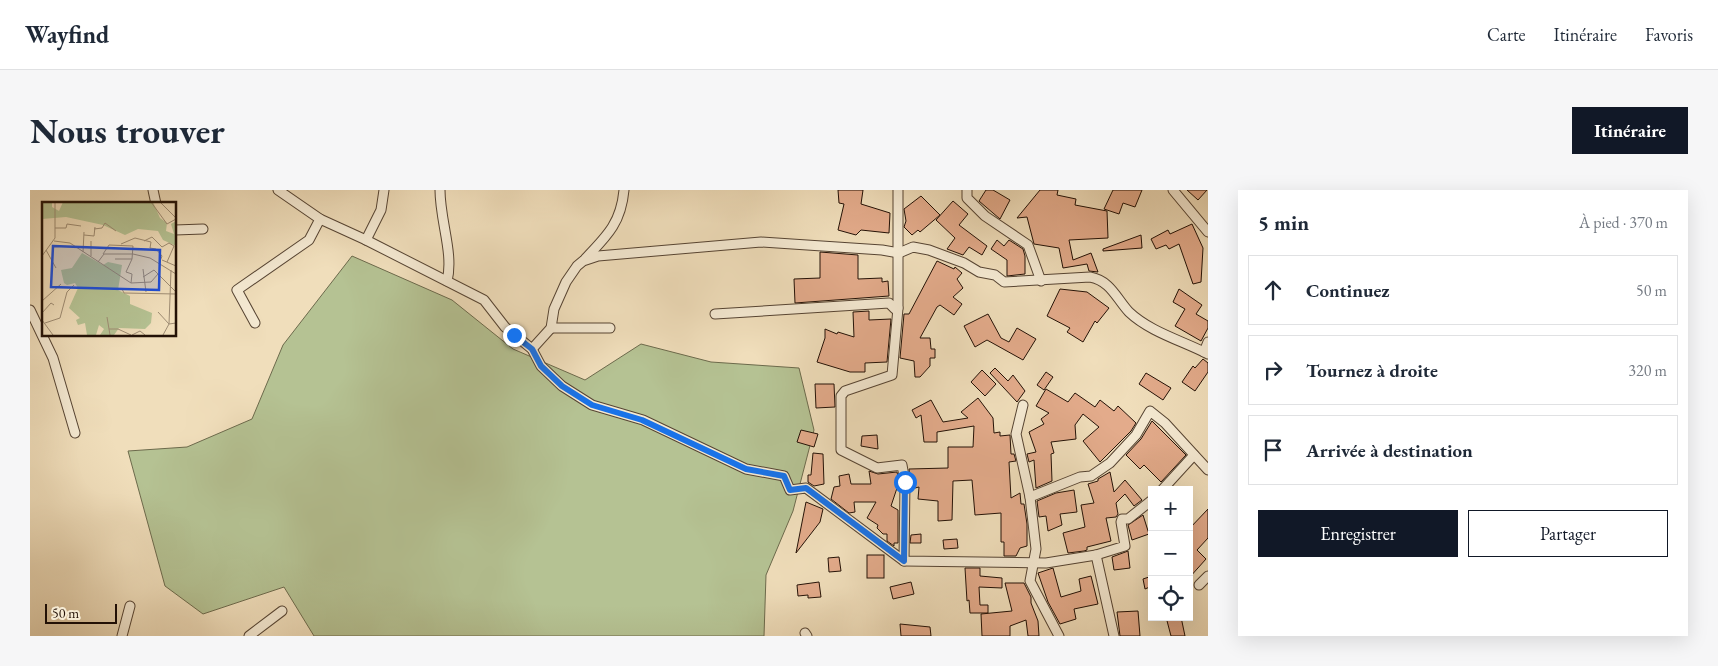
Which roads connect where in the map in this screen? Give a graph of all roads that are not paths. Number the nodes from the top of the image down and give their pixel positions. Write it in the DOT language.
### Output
graph roads {
  1 [pos="278,190"];
  2 [pos="384,190"];
  3 [pos="440,190"];
  4 [pos="624,190"];
  5 [pos="898,190"];
  6 [pos="966,190"];
  7 [pos="1172,190"];
  8 [pos="320,219"];
  9 [pos="203,229"];
  10 [pos="176,230"];
  11 [pos="1208,232"];
  12 [pos="366,240"];
  13 [pos="900,253"];
  14 [pos="583,261"];
  15 [pos="1041,281"];
  16 [pos="447,282"];
  17 [pos="898,308"];
  18 [pos="30,310"];
  19 [pos="715,314"];
  20 [pos="255,323"];
  21 [pos="551,328"];
  22 [pos="610,328"];
  23 [pos="42,335"];
  24 [pos="42,336"];
  25 [pos="1208,342"];
  26 [pos="532,349"];
  27 [pos="1206,353"];
  28 [pos="1023,405"];
  29 [pos="75,433"];
  30 [pos="1194,454"];
  31 [pos="1208,470"];
  32 [pos="1166,486"];
  33 [pos="1030,498"];
  34 [pos="1148,503"];
  35 [pos="1096,555"];
  36 [pos="904,561"];
  37 [pos="1034,563"];
  38 [pos="1208,576"];
  39 [pos="1199,585"];
  40 [pos="130,606"];
  41 [pos="282,611"];
  42 [pos="122,636"];
  43 [pos="249,636"];
  44 [pos="1059,636"];
  45 [pos="1114,636"];
  1 -- 8 [label="street"];
  2 -- 12 [label="street"];
  3 -- 16 [label="street"];
  4 -- 14 [label="street"];
  5 -- 13 [label="street"];
  6 -- 15 [label="street"];
  7 -- 11 [label="street"];
  8 -- 12 [label="street"];
  8 -- 20 [label="street"];
  9 -- 10 [label="street"];
  12 -- 16 [label="street"];
  13 -- 14 [label="street"];
  13 -- 15 [label="street"];
  13 -- 17 [label="street"];
  14 -- 21 [label="street"];
  15 -- 27 [label="street"];
  16 -- 26 [label="street"];
  17 -- 19 [label="street"];
  17 -- 36 [label="street"];
  18 -- 23 [label="street"];
  21 -- 22 [label="street"];
  21 -- 26 [label="street"];
  24 -- 29 [label="street"];
  25 -- 27 [label="street"];
  26 -- 36 [label="street"];
  28 -- 33 [label="street"];
  30 -- 31 [label="street"];
  30 -- 32 [label="street"];
  30 -- 33 [label="street"];
  33 -- 37 [label="street"];
  34 -- 35 [label="street"];
  35 -- 37 [label="street"];
  35 -- 45 [label="street"];
  36 -- 37 [label="street"];
  37 -- 44 [label="street"];
  38 -- 39 [label="street"];
  40 -- 42 [label="street"];
  41 -- 43 [label="street"];
}
